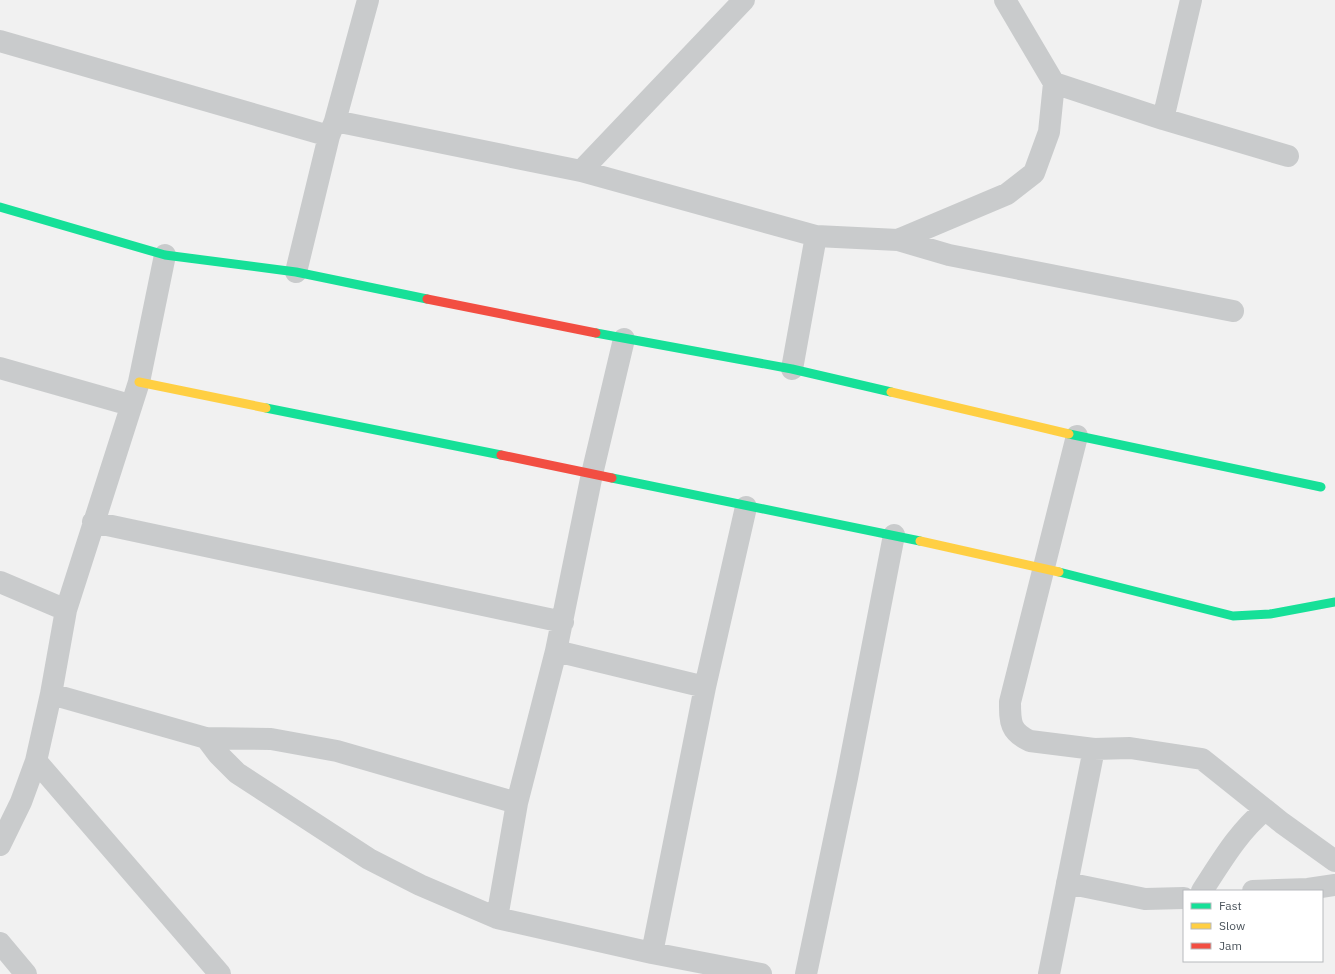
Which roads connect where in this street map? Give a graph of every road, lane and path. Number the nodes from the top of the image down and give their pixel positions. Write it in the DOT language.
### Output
graph roads {
  1 [pos="368,0"];
  2 [pos="744,0"];
  3 [pos="1005,0"];
  4 [pos="1191,0"];
  5 [pos="0,41"];
  6 [pos="1054,83"];
  7 [pos="1163,119"];
  8 [pos="332,129"];
  9 [pos="1288,156"];
  10 [pos="581,171"];
  11 [pos="0,207"];
  12 [pos="816,236"];
  13 [pos="898,240"];
  14 [pos="165,255"];
  15 [pos="296,272"];
  16 [pos="1233,311"];
  17 [pos="624,339"];
  18 [pos="0,368"];
  19 [pos="792,369"];
  20 [pos="138,382"];
  21 [pos="130,405"];
  22 [pos="1078,436"];
  23 [pos="592,474"];
  24 [pos="1321,487"];
  25 [pos="746,507"];
  26 [pos="93,522"];
  27 [pos="894,535"];
  28 [pos="1043,568"];
  29 [pos="0,582"];
  30 [pos="1335,602"];
  31 [pos="66,610"];
  32 [pos="562,622"];
  33 [pos="556,652"];
  34 [pos="704,687"];
  35 [pos="51,694"];
  36 [pos="206,738"];
  37 [pos="1094,748"];
  38 [pos="36,761"];
  39 [pos="517,803"];
  40 [pos="1265,810"];
  41 [pos="0,845"];
  42 [pos="1335,861"];
  43 [pos="1067,883"];
  44 [pos="1335,885"];
  45 [pos="1203,890"];
  46 [pos="1280,890"];
  47 [pos="1183,898"];
  48 [pos="497,918"];
  49 [pos="0,943"];
  50 [pos="652,953"];
  51 [pos="26,974"];
  52 [pos="220,974"];
  53 [pos="761,974"];
  54 [pos="806,974"];
  55 [pos="1049,974"];
  1 -- 8 [label="street"];
  2 -- 10 [label="street"];
  3 -- 6 [label="street"];
  4 -- 7 [label="street"];
  5 -- 8 [label="street"];
  6 -- 7 [label="street"];
  6 -- 13 [label="street"];
  7 -- 9 [label="street"];
  8 -- 10 [label="street"];
  8 -- 15 [label="street"];
  10 -- 12 [label="street"];
  11 -- 14 [label="street"];
  12 -- 13 [label="street"];
  12 -- 19 [label="street"];
  13 -- 16 [label="street"];
  14 -- 15 [label="street"];
  14 -- 20 [label="street"];
  15 -- 17 [label="street"];
  17 -- 19 [label="street"];
  17 -- 23 [label="street"];
  18 -- 21 [label="street"];
  19 -- 22 [label="street"];
  20 -- 21 [label="street"];
  20 -- 23 [label="street"];
  21 -- 26 [label="street"];
  22 -- 24 [label="street"];
  22 -- 28 [label="street"];
  23 -- 25 [label="street"];
  23 -- 32 [label="street"];
  25 -- 27 [label="street"];
  25 -- 34 [label="street"];
  26 -- 31 [label="street"];
  26 -- 32 [label="street"];
  27 -- 28 [label="street"];
  27 -- 54 [label="street"];
  28 -- 30 [label="street"];
  28 -- 37 [label="street"];
  29 -- 31 [label="street"];
  31 -- 35 [label="street"];
  32 -- 33 [label="street"];
  33 -- 34 [label="street"];
  33 -- 39 [label="street"];
  34 -- 50 [label="street"];
  35 -- 36 [label="street"];
  35 -- 38 [label="street"];
  36 -- 39 [label="street"];
  36 -- 48 [label="street"];
  37 -- 40 [label="street"];
  37 -- 43 [label="street"];
  38 -- 41 [label="street"];
  38 -- 52 [label="street"];
  39 -- 48 [label="street"];
  40 -- 42 [label="street"];
  40 -- 45 [label="street"];
  43 -- 47 [label="street"];
  43 -- 55 [label="street"];
  44 -- 46 [label="street"];
  48 -- 50 [label="street"];
  49 -- 51 [label="street"];
  50 -- 53 [label="street"];
}
